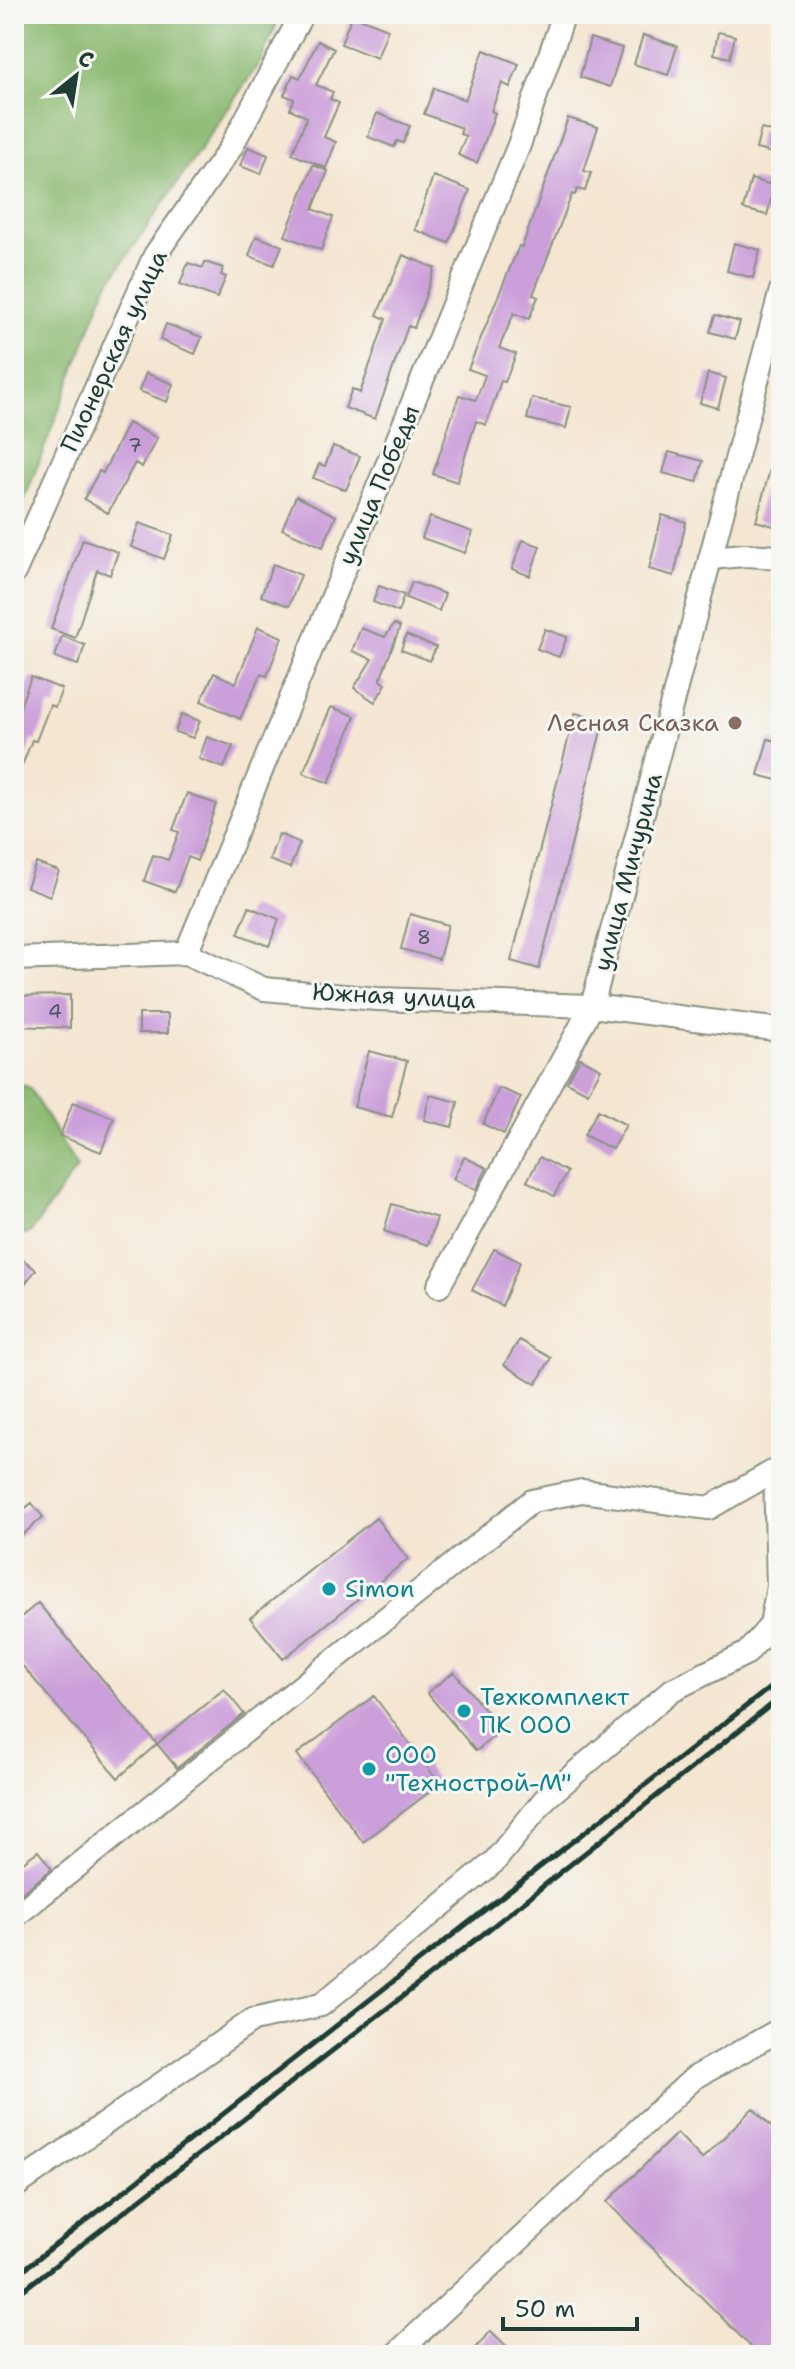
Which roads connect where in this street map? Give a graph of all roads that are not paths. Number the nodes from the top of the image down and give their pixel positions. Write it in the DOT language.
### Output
graph roads {
  1 [pos="302,14"];
  2 [pos="564,14"];
  3 [pos="781,290"];
  4 [pos="781,557"];
  5 [pos="710,558"];
  6 [pos="14,573"];
  7 [pos="186,953"];
  8 [pos="14,959"];
  9 [pos="592,1006"];
  10 [pos="781,1030"];
  11 [pos="439,1286"];
  12 [pos="778,1470"];
  13 [pos="14,1917"];
  14 [pos="781,2029"];
  15 [pos="14,2187"];
  16 [pos="395,2355"];
  1 -- 6 [label="street, Пионерская улица"];
  2 -- 7 [label="street, улица Победы"];
  3 -- 5 [label="street, улица Мичурина"];
  4 -- 5 [label="street"];
  5 -- 9 [label="street, улица Мичурина"];
  7 -- 8 [label="street, Южная улица"];
  7 -- 9 [label="street, Южная улица"];
  9 -- 10 [label="street, Южная улица"];
  9 -- 11 [label="street, улица Мичурина"];
  12 -- 13 [label="street"];
  12 -- 15 [label="street"];
  14 -- 16 [label="street"];
}
